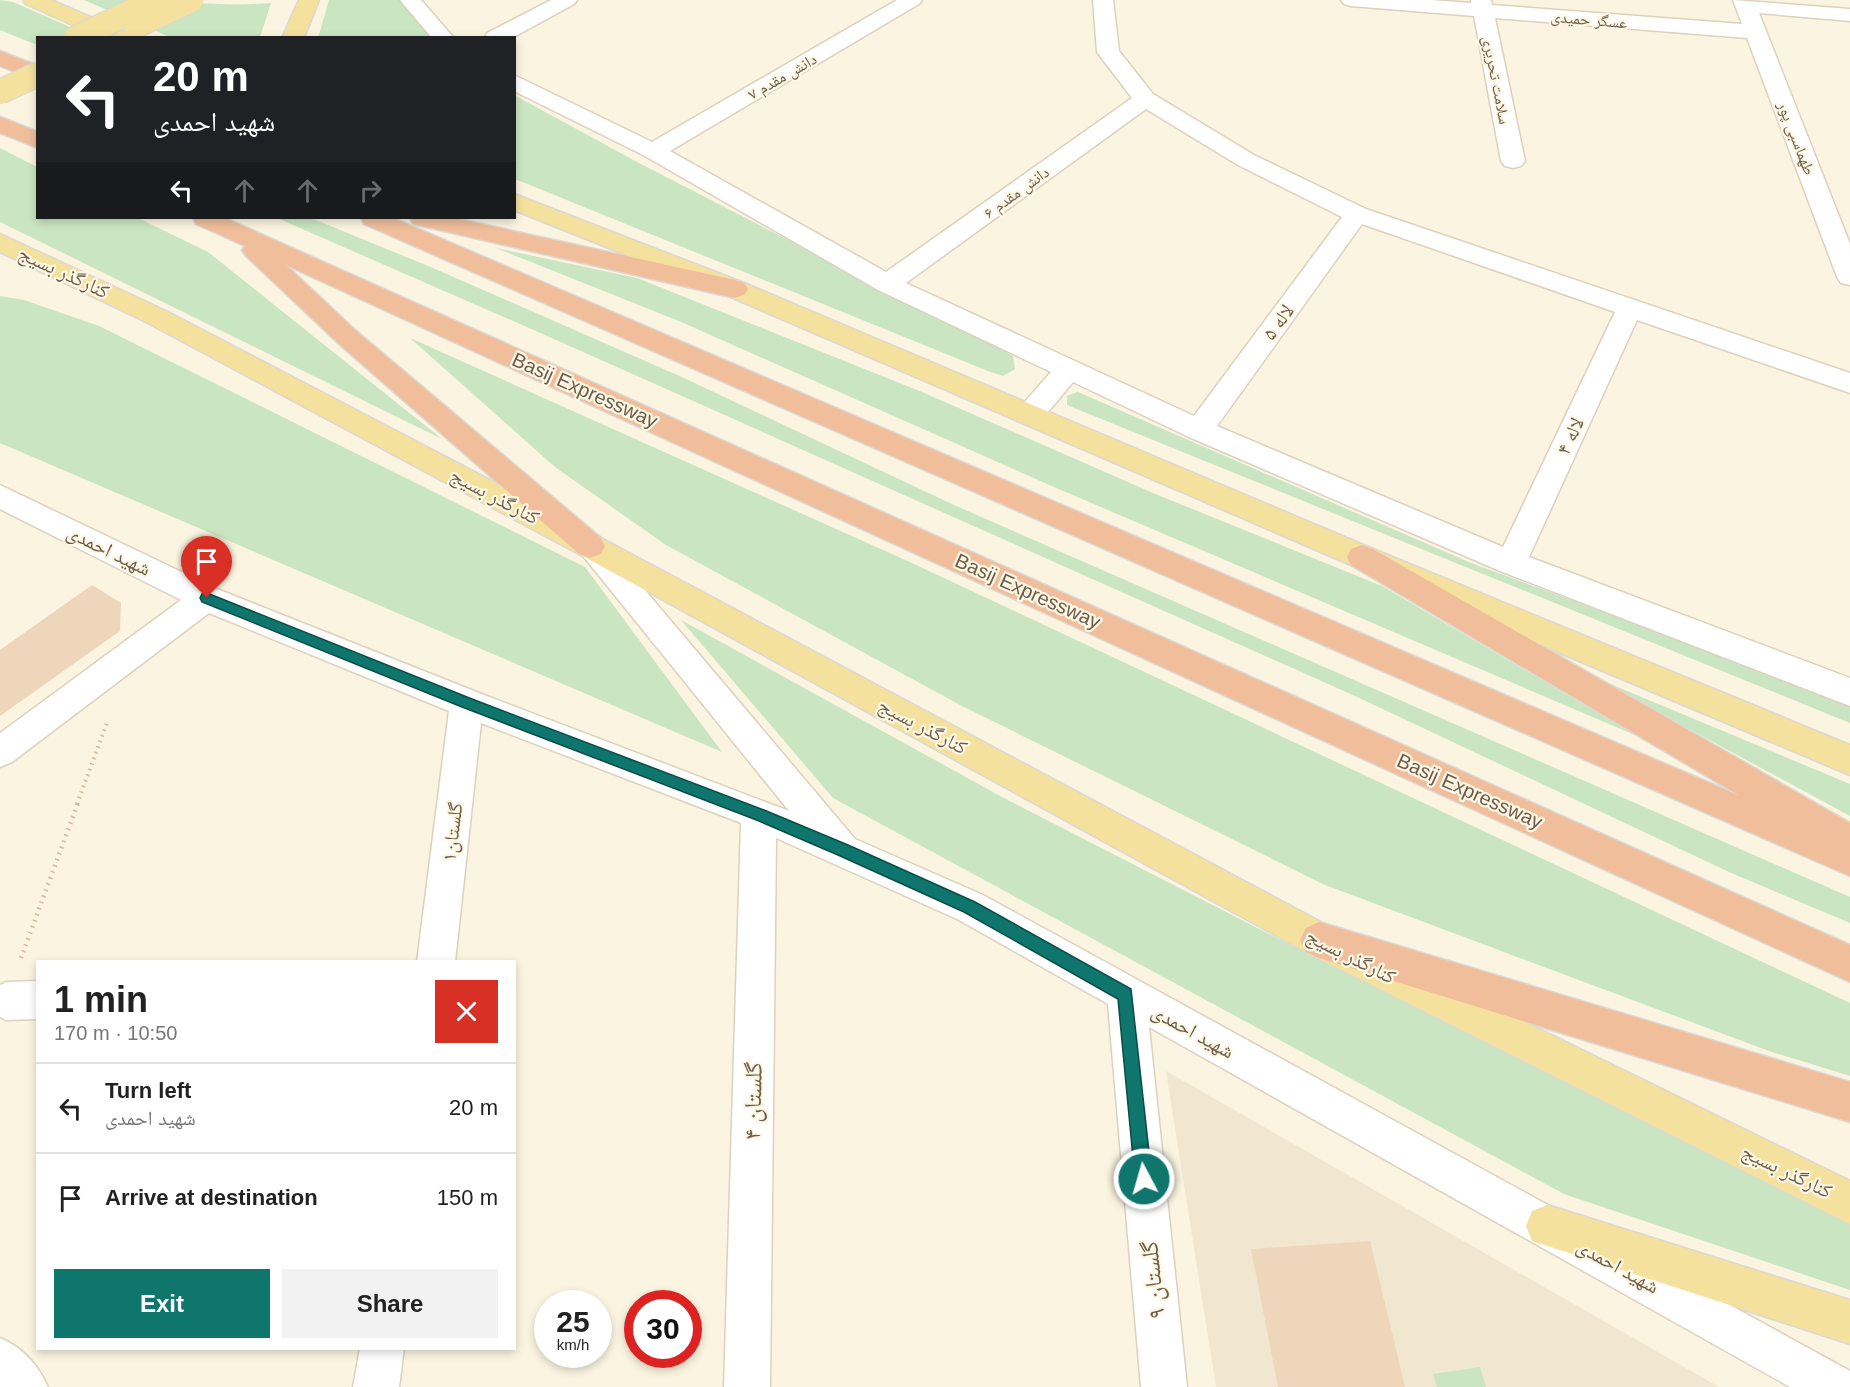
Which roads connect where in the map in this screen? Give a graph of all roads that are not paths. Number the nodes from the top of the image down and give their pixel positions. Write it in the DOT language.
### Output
graph roads {
  1 [pos="33,0"];
  2 [pos="156,0"];
  3 [pos="191,0"];
  4 [pos="309,0"];
  5 [pos="410,0"];
  6 [pos="567,0"];
  7 [pos="912,0"];
  8 [pos="1103,0"];
  9 [pos="1350,0"];
  10 [pos="1745,3"];
  11 [pos="1482,5"];
  12 [pos="1850,15"];
  13 [pos="1756,32"];
  14 [pos="80,36"];
  15 [pos="115,36"];
  16 [pos="117,36"];
  17 [pos="294,36"];
  18 [pos="442,36"];
  19 [pos="499,36"];
  20 [pos="36,56"];
  21 [pos="0,58"];
  22 [pos="0,73"];
  23 [pos="36,73"];
  24 [pos="36,75"];
  25 [pos="516,83"];
  26 [pos="0,92"];
  27 [pos="1144,99"];
  28 [pos="0,124"];
  29 [pos="36,140"];
  30 [pos="653,151"];
  31 [pos="1514,161"];
  32 [pos="516,202"];
  33 [pos="1357,214"];
  34 [pos="207,219"];
  35 [pos="375,219"];
  36 [pos="426,219"];
  37 [pos="237,232"];
  38 [pos="0,242"];
  39 [pos="0,268"];
  40 [pos="56,269"];
  41 [pos="1850,277"];
  42 [pos="887,284"];
  43 [pos="735,289"];
  44 [pos="1629,309"];
  45 [pos="1068,369"];
  46 [pos="1850,383"];
  47 [pos="1028,414"];
  48 [pos="1199,429"];
  49 [pos="2,499"];
  50 [pos="590,546"];
  51 [pos="1362,557"];
  52 [pos="1511,563"];
  53 [pos="207,598"];
  54 [pos="1850,692"];
  55 [pos="467,703"];
  56 [pos="0,752"];
  57 [pos="1850,760"];
  58 [pos="759,814"];
  59 [pos="1850,842"];
  60 [pos="843,850"];
  61 [pos="1850,860"];
  62 [pos="1319,940"];
  63 [pos="436,960"];
  64 [pos="1850,964"];
  65 [pos="1126,994"];
  66 [pos="1850,1102"];
  67 [pos="1850,1203"];
  68 [pos="1547,1226"];
  69 [pos="1850,1322"];
  70 [pos="382,1350"];
  71 [pos="0,1360"];
  72 [pos="25,1387"];
  73 [pos="376,1387"];
  74 [pos="747,1387"];
  75 [pos="1164,1387"];
  76 [pos="1834,1387"];
  1 -- 15 [label="main road"];
  2 -- 14 [label="main road, bridge"];
  3 -- 16 [label="main road, bridge"];
  4 -- 17 [label="main road"];
  5 -- 18 [label="street"];
  6 -- 19 [label="street"];
  7 -- 30 [label="street, دانش مقدم ۷"];
  8 -- 27 [label="street"];
  9 -- 11 [label="street, عسگر حمیدی"];
  10 -- 12 [label="street"];
  10 -- 13 [label="street, طهماسبی پور"];
  11 -- 13 [label="street, عسگر حمیدی"];
  11 -- 31 [label="street, سلامت تحریری"];
  13 -- 41 [label="street, طهماسبی پور"];
  20 -- 22 [label="main road"];
  21 -- 23 [label="highway"];
  24 -- 26 [label="main road, bridge"];
  25 -- 30 [label="street"];
  27 -- 33 [label="street"];
  27 -- 42 [label="street, دانش مقدم ۶"];
  28 -- 29 [label="highway"];
  30 -- 42 [label="street"];
  32 -- 43 [label="main road"];
  33 -- 44 [label="street"];
  33 -- 48 [label="street, لاله ۵"];
  34 -- 37 [label="highway, Basij Expressway"];
  35 -- 61 [label="highway"];
  36 -- 43 [label="highway"];
  37 -- 50 [label="highway"];
  37 -- 64 [label="highway, Basij Expressway"];
  38 -- 40 [label="main road, کنارگذر بسیج"];
  39 -- 40 [label="main road"];
  40 -- 50 [label="main road, کنارگذر بسیج"];
  42 -- 45 [label="street"];
  43 -- 47 [label="main road"];
  44 -- 46 [label="street"];
  44 -- 52 [label="street, لاله ۴"];
  45 -- 47 [label="street"];
  45 -- 48 [label="street"];
  47 -- 51 [label="main road"];
  48 -- 52 [label="street"];
  49 -- 53 [label="street, شهید احمدی"];
  50 -- 60 [label="street"];
  50 -- 62 [label="main road, کنارگذر بسیج"];
  51 -- 57 [label="main road"];
  51 -- 59 [label="highway"];
  52 -- 54 [label="street"];
  53 -- 55 [label="street, شهید احمدی"];
  53 -- 56 [label="street"];
  55 -- 58 [label="street, شهید احمدی"];
  55 -- 63 [label="street, گلستان۱"];
  58 -- 60 [label="street, شهید احمدی"];
  58 -- 74 [label="street, گلستان ۴"];
  60 -- 65 [label="street, شهید احمدی"];
  62 -- 66 [label="highway"];
  62 -- 67 [label="main road, کنارگذر بسیج"];
  65 -- 68 [label="street, شهید احمدی"];
  65 -- 75 [label="street, گلستان ۹"];
  68 -- 69 [label="main road"];
  68 -- 76 [label="street, شهید احمدی"];
  70 -- 73 [label="street"];
  71 -- 72 [label="street"];
}
